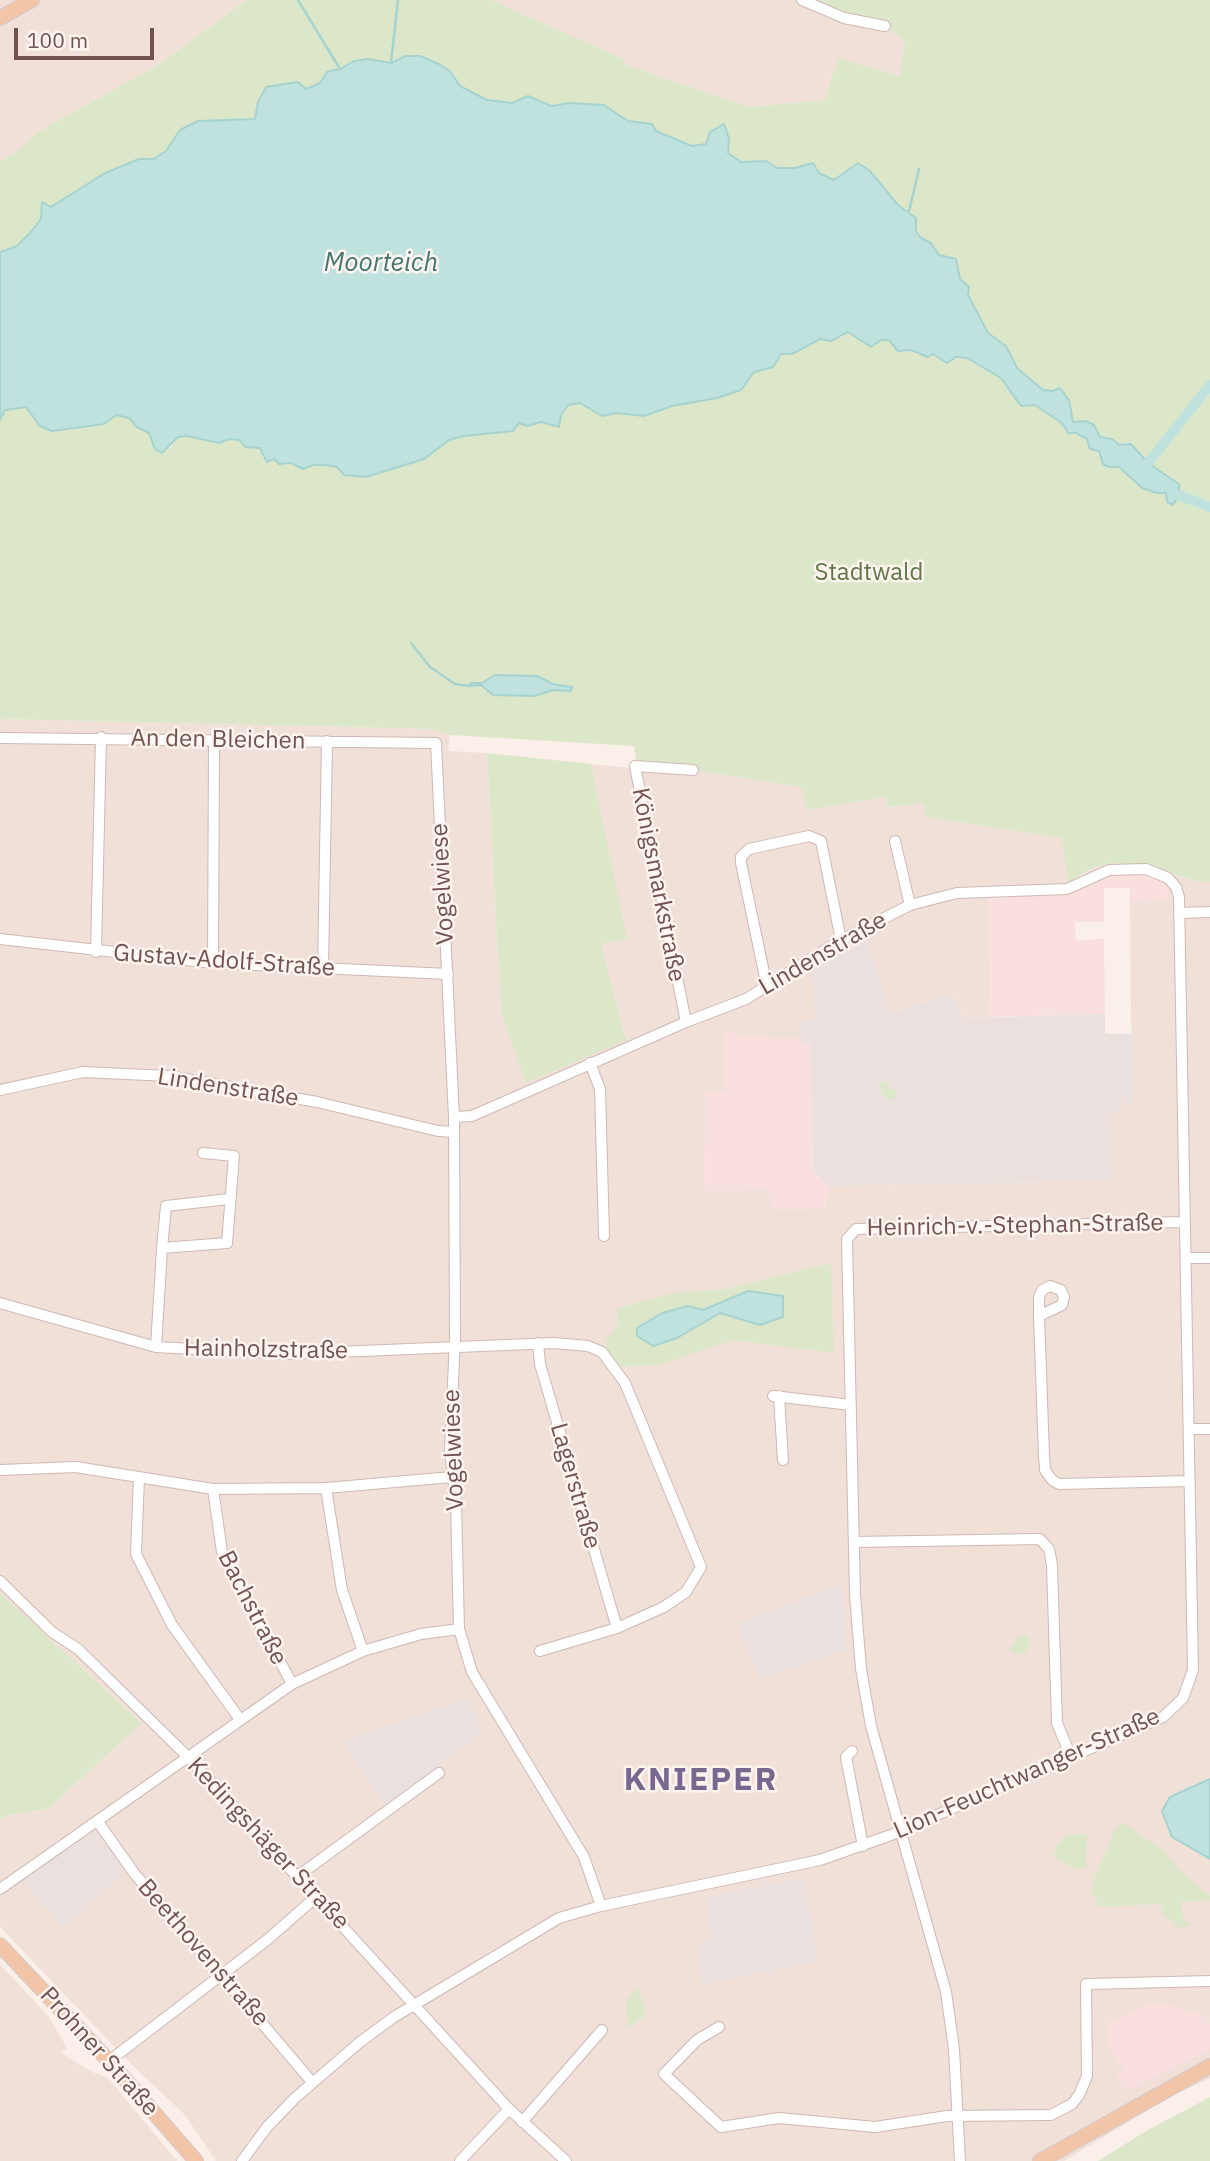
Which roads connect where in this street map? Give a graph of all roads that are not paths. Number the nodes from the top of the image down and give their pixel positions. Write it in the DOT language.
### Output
graph roads {
  1 [pos="32,0"];
  2 [pos="802,0"];
  3 [pos="0,18"];
  4 [pos="885,26"];
  5 [pos="101,737"];
  6 [pos="0,738"];
  7 [pos="214,740"];
  8 [pos="327,741"];
  9 [pos="436,743"];
  10 [pos="693,770"];
  11 [pos="895,841"];
  12 [pos="910,905"];
  13 [pos="1210,912"];
  14 [pos="1179,913"];
  15 [pos="0,939"];
  16 [pos="841,940"];
  17 [pos="96,952"];
  18 [pos="213,963"];
  19 [pos="323,968"];
  20 [pos="448,974"];
  21 [pos="767,987"];
  22 [pos="685,1021"];
  23 [pos="590,1063"];
  24 [pos="0,1090"];
  25 [pos="454,1117"];
  26 [pos="454,1132"];
  27 [pos="203,1153"];
  28 [pos="229,1199"];
  29 [pos="1185,1222"];
  30 [pos="604,1236"];
  31 [pos="162,1248"];
  32 [pos="1186,1258"];
  33 [pos="1210,1258"];
  34 [pos="0,1303"];
  35 [pos="1039,1316"];
  36 [pos="538,1343"];
  37 [pos="156,1347"];
  38 [pos="454,1347"];
  39 [pos="852,1405"];
  40 [pos="1190,1429"];
  41 [pos="1210,1429"];
  42 [pos="783,1460"];
  43 [pos="0,1470"];
  44 [pos="139,1476"];
  45 [pos="452,1477"];
  46 [pos="1190,1481"];
  47 [pos="326,1488"];
  48 [pos="213,1489"];
  49 [pos="854,1542"];
  50 [pos="0,1581"];
  51 [pos="617,1628"];
  52 [pos="459,1629"];
  53 [pos="363,1651"];
  54 [pos="540,1651"];
  55 [pos="292,1684"];
  56 [pos="239,1718"];
  57 [pos="852,1751"];
  58 [pos="188,1757"];
  59 [pos="1071,1757"];
  60 [pos="439,1773"];
  61 [pos="98,1822"];
  62 [pos="901,1831"];
  63 [pos="863,1846"];
  64 [pos="298,1876"];
  65 [pos="0,1889"];
  66 [pos="316,1897"];
  67 [pos="601,1906"];
  68 [pos="0,1945"];
  69 [pos="221,1973"];
  70 [pos="1210,1981"];
  71 [pos="412,2006"];
  72 [pos="719,2026"];
  73 [pos="602,2030"];
  74 [pos="109,2062"];
  75 [pos="1210,2066"];
  76 [pos="312,2082"];
  77 [pos="509,2109"];
  78 [pos="957,2116"];
  79 [pos="522,2122"];
  80 [pos="196,2161"];
  81 [pos="242,2161"];
  82 [pos="460,2161"];
  83 [pos="566,2161"];
  84 [pos="960,2161"];
  85 [pos="1040,2161"];
  1 -- 3 [label="main road"];
  2 -- 4 [label="street"];
  5 -- 6 [label="street, An den Bleichen"];
  5 -- 7 [label="street, An den Bleichen"];
  5 -- 17 [label="street"];
  7 -- 8 [label="street, An den Bleichen"];
  7 -- 18 [label="street"];
  8 -- 9 [label="street, An den Bleichen"];
  8 -- 19 [label="street"];
  9 -- 20 [label="street, Vogelwiese"];
  10 -- 22 [label="street, Königsmarkstraße"];
  11 -- 12 [label="street"];
  12 -- 14 [label="street, Lindenstraße"];
  12 -- 16 [label="street, Lindenstraße"];
  13 -- 14 [label="street"];
  14 -- 29 [label="street, Lion-Feuchtwanger-Straße"];
  15 -- 17 [label="street, Gustav-Adolf-Straße"];
  16 -- 21 [label="street, Lindenstraße"];
  16 -- 21 [label="street"];
  17 -- 18 [label="street, Gustav-Adolf-Straße"];
  18 -- 19 [label="street, Gustav-Adolf-Straße"];
  19 -- 20 [label="street, Gustav-Adolf-Straße"];
  20 -- 25 [label="street, Vogelwiese"];
  21 -- 22 [label="street, Lindenstraße"];
  22 -- 23 [label="street, Lindenstraße"];
  23 -- 25 [label="street, Lindenstraße"];
  23 -- 30 [label="street"];
  24 -- 26 [label="street, Lindenstraße"];
  25 -- 26 [label="street, Vogelwiese"];
  26 -- 38 [label="street, Vogelwiese"];
  27 -- 28 [label="street"];
  28 -- 31 [label="street"];
  28 -- 31 [label="street"];
  29 -- 32 [label="street, Lion-Feuchtwanger-Straße"];
  29 -- 39 [label="street, Heinrich-v.-Stephan-Straße"];
  31 -- 37 [label="street"];
  32 -- 33 [label="street"];
  32 -- 40 [label="street, Lion-Feuchtwanger-Straße"];
  34 -- 37 [label="street, Hainholzstraße"];
  35 -- 46 [label="street"];
  36 -- 38 [label="street, Hainholzstraße"];
  36 -- 51 [label="street, Lagerstraße"];
  36 -- 51 [label="street, Hainholzstraße"];
  37 -- 38 [label="street, Hainholzstraße"];
  38 -- 45 [label="street, Vogelwiese"];
  39 -- 42 [label="street"];
  39 -- 49 [label="street, Heinrich-v.-Stephan-Straße"];
  40 -- 41 [label="street"];
  40 -- 46 [label="street, Lion-Feuchtwanger-Straße"];
  43 -- 44 [label="street"];
  44 -- 48 [label="street"];
  44 -- 56 [label="street"];
  45 -- 47 [label="street"];
  45 -- 52 [label="street, Vogelwiese"];
  46 -- 59 [label="street, Lion-Feuchtwanger-Straße"];
  47 -- 48 [label="street"];
  47 -- 53 [label="street"];
  48 -- 55 [label="street, Bachstraße"];
  49 -- 59 [label="street"];
  49 -- 62 [label="street, Heinrich-v.-Stephan-Straße"];
  50 -- 58 [label="street, Kedingshäger Straße"];
  51 -- 54 [label="street"];
  52 -- 53 [label="street"];
  52 -- 67 [label="street, Vogelwiese"];
  53 -- 55 [label="street"];
  55 -- 56 [label="street"];
  56 -- 58 [label="street"];
  57 -- 63 [label="street"];
  58 -- 61 [label="street"];
  58 -- 64 [label="street, Kedingshäger Straße"];
  59 -- 62 [label="street, Lion-Feuchtwanger-Straße"];
  60 -- 64 [label="street"];
  61 -- 65 [label="street"];
  61 -- 69 [label="street, Beethovenstraße"];
  62 -- 63 [label="street, Lion-Feuchtwanger-Straße"];
  62 -- 78 [label="street, Heinrich-v.-Stephan-Straße"];
  63 -- 67 [label="street, Lion-Feuchtwanger-Straße"];
  64 -- 66 [label="street, Kedingshäger Straße"];
  66 -- 69 [label="street"];
  66 -- 71 [label="street, Kedingshäger Straße"];
  67 -- 71 [label="street"];
  68 -- 74 [label="main road, Prohner Straße"];
  69 -- 74 [label="street"];
  69 -- 76 [label="street, Beethovenstraße"];
  70 -- 78 [label="street"];
  71 -- 76 [label="street"];
  71 -- 77 [label="street, Kedingshäger Straße"];
  72 -- 78 [label="street"];
  73 -- 79 [label="street"];
  74 -- 80 [label="main road, Prohner Straße"];
  75 -- 85 [label="main road"];
  76 -- 81 [label="street"];
  77 -- 79 [label="street, Kedingshäger Straße"];
  77 -- 82 [label="street"];
  78 -- 84 [label="street, Heinrich-v.-Stephan-Straße"];
  79 -- 83 [label="street, Kedingshäger Straße"];
}
